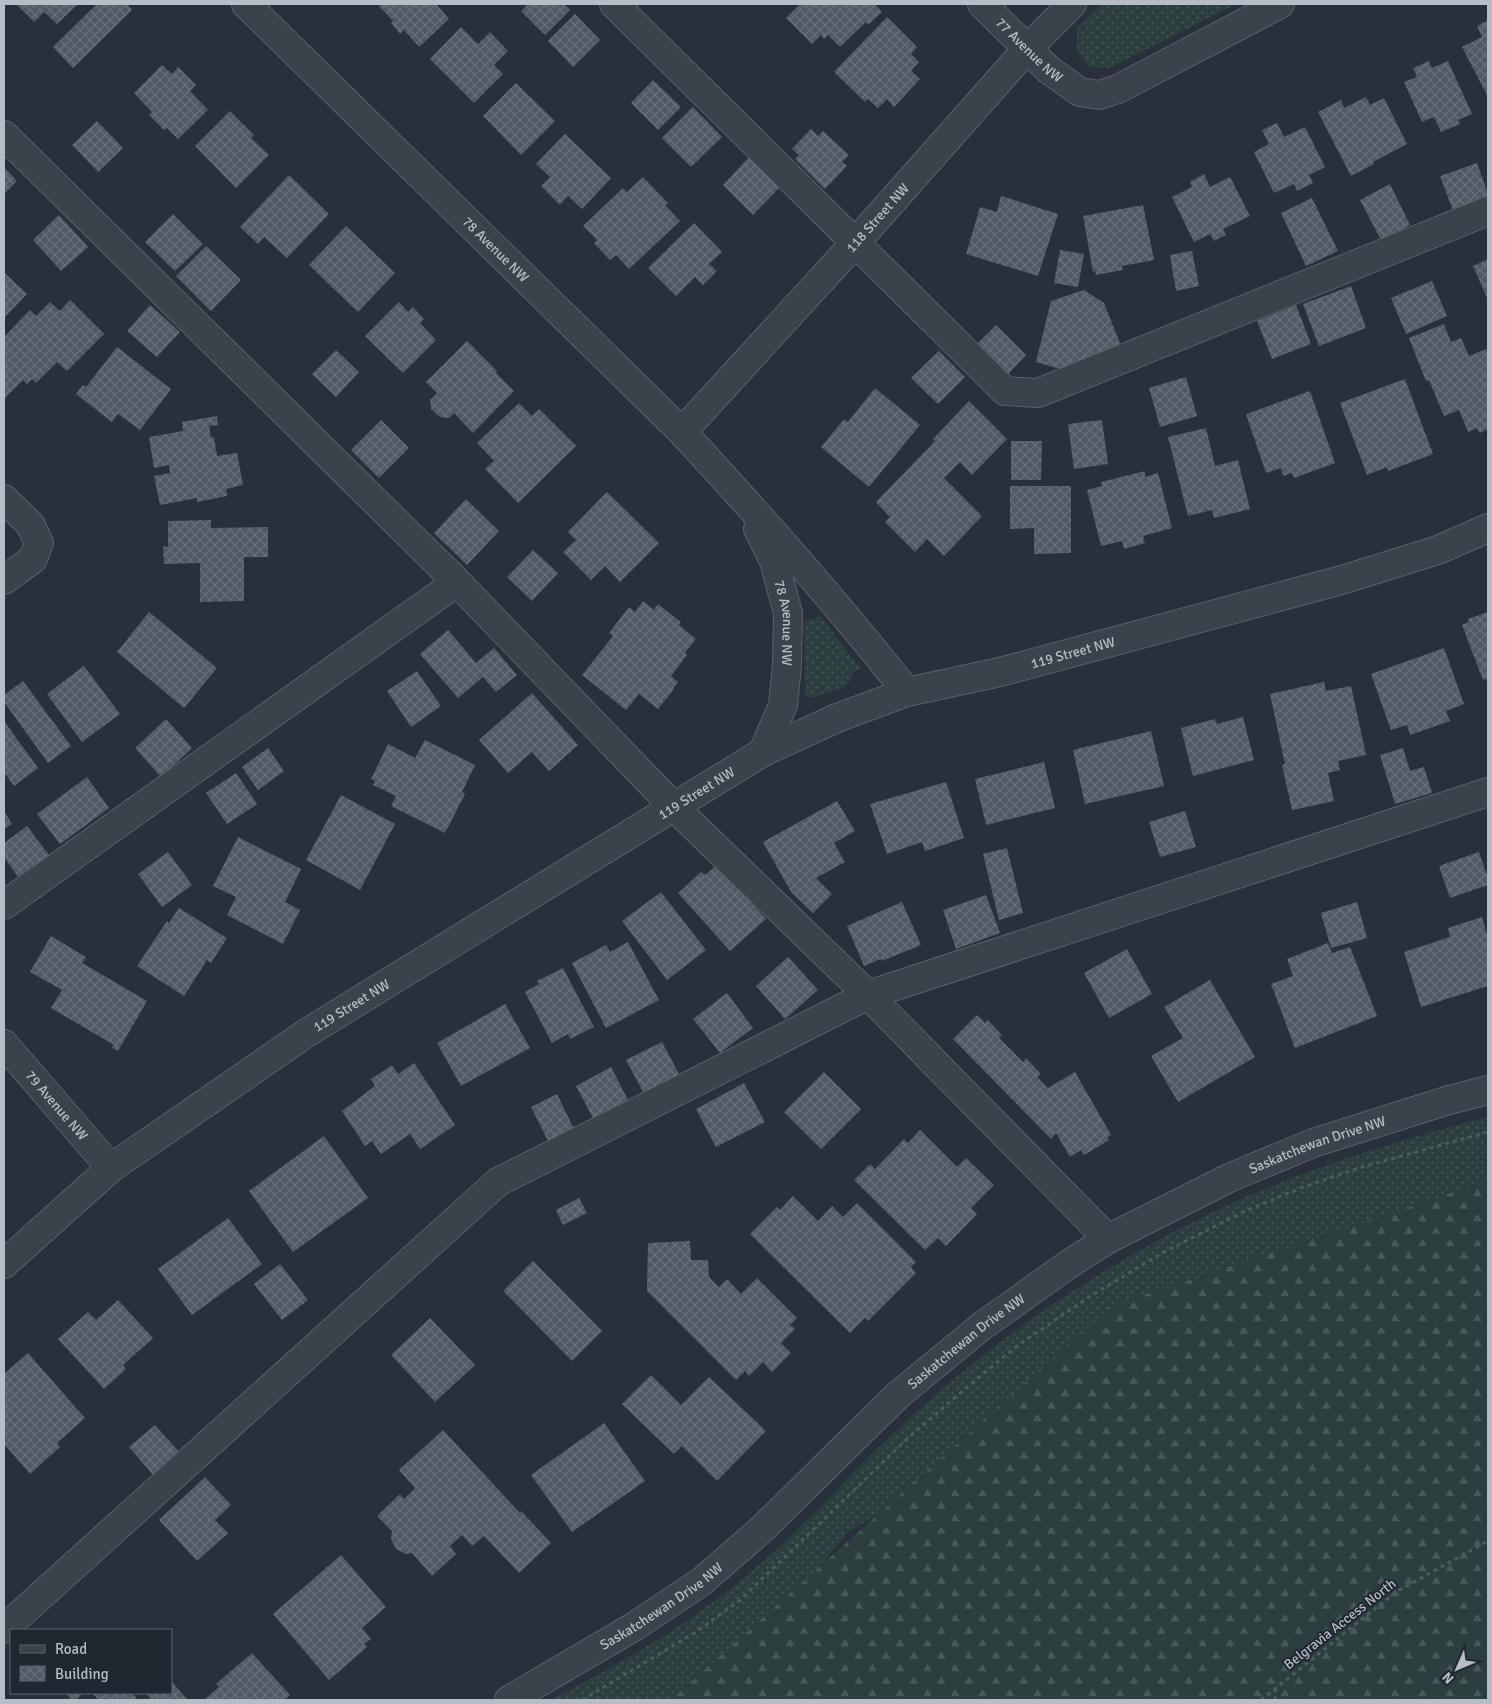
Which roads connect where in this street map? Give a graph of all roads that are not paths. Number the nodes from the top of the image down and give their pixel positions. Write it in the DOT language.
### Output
graph roads {
  1 [pos="246,4"];
  2 [pos="614,4"];
  3 [pos="982,4"];
  4 [pos="1072,4"];
  5 [pos="1280,4"];
  6 [pos="1027,49"];
  7 [pos="4,135"];
  8 [pos="1488,212"];
  9 [pos="855,243"];
  10 [pos="682,432"];
  11 [pos="742,496"];
  12 [pos="4,499"];
  13 [pos="1488,528"];
  14 [pos="4,580"];
  15 [pos="457,582"];
  16 [pos="907,692"];
  17 [pos="763,752"];
  18 [pos="1488,792"];
  19 [pos="673,806"];
  20 [pos="4,905"];
  21 [pos="868,994"];
  22 [pos="4,1044"];
  23 [pos="1488,1090"];
  24 [pos="111,1168"];
  25 [pos="1108,1239"];
  26 [pos="4,1264"];
  27 [pos="4,1629"];
  28 [pos="509,1700"];
  1 -- 10 [label="street, 78 Avenue NW"];
  2 -- 9 [label="street"];
  3 -- 6 [label="street, 77 Avenue NW"];
  4 -- 6 [label="street, 118 Street NW"];
  5 -- 6 [label="street, 77 Avenue NW"];
  6 -- 9 [label="street, 118 Street NW"];
  7 -- 15 [label="street"];
  8 -- 9 [label="street"];
  9 -- 10 [label="street, 118 Street NW"];
  10 -- 11 [label="street, 78 Avenue NW"];
  11 -- 16 [label="street, 78 Avenue NW"];
  11 -- 17 [label="street, 78 Avenue NW"];
  12 -- 14 [label="street"];
  13 -- 16 [label="street, 119 Street NW"];
  15 -- 19 [label="street"];
  15 -- 20 [label="street"];
  16 -- 17 [label="street, 119 Street NW"];
  17 -- 19 [label="street, 119 Street NW"];
  18 -- 21 [label="street"];
  19 -- 21 [label="street"];
  19 -- 24 [label="street, 119 Street NW"];
  21 -- 25 [label="street"];
  21 -- 27 [label="street"];
  22 -- 24 [label="street, 79 Avenue NW"];
  23 -- 25 [label="street, Saskatchewan Drive NW"];
  24 -- 26 [label="street, 119 Street NW"];
  25 -- 28 [label="street, Saskatchewan Drive NW"];
}
